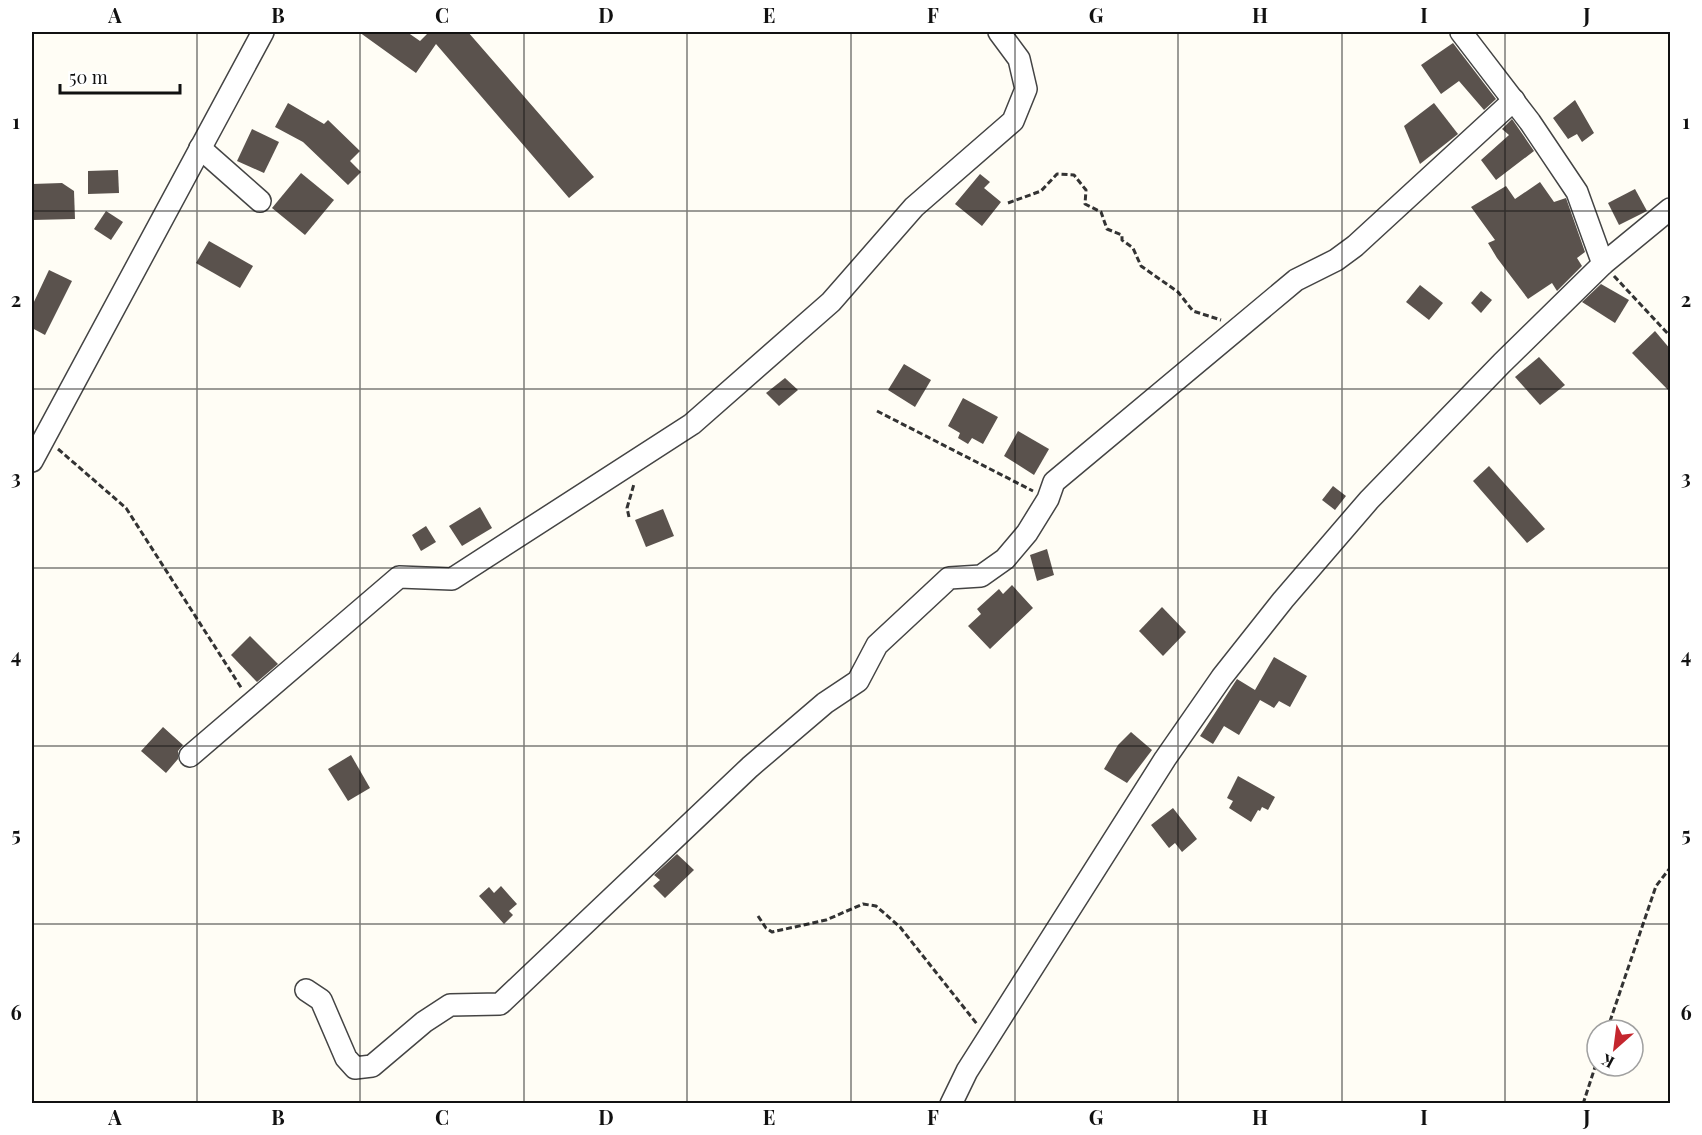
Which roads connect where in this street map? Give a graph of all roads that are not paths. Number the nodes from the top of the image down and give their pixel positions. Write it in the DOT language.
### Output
graph roads {
  1 [pos="263,32"];
  2 [pos="999,32"];
  3 [pos="1461,32"];
  4 [pos="1514,100"];
  5 [pos="201,148"];
  6 [pos="260,201"];
  7 [pos="1671,209"];
  8 [pos="1603,264"];
  9 [pos="32,461"];
  10 [pos="190,756"];
  11 [pos="306,990"];
  12 [pos="951,1104"];
  1 -- 5 [label="street"];
  2 -- 10 [label="street"];
  3 -- 4 [label="street"];
  4 -- 8 [label="street"];
  4 -- 11 [label="street"];
  5 -- 6 [label="street"];
  5 -- 9 [label="street"];
  7 -- 8 [label="street"];
  8 -- 12 [label="street"];
}
